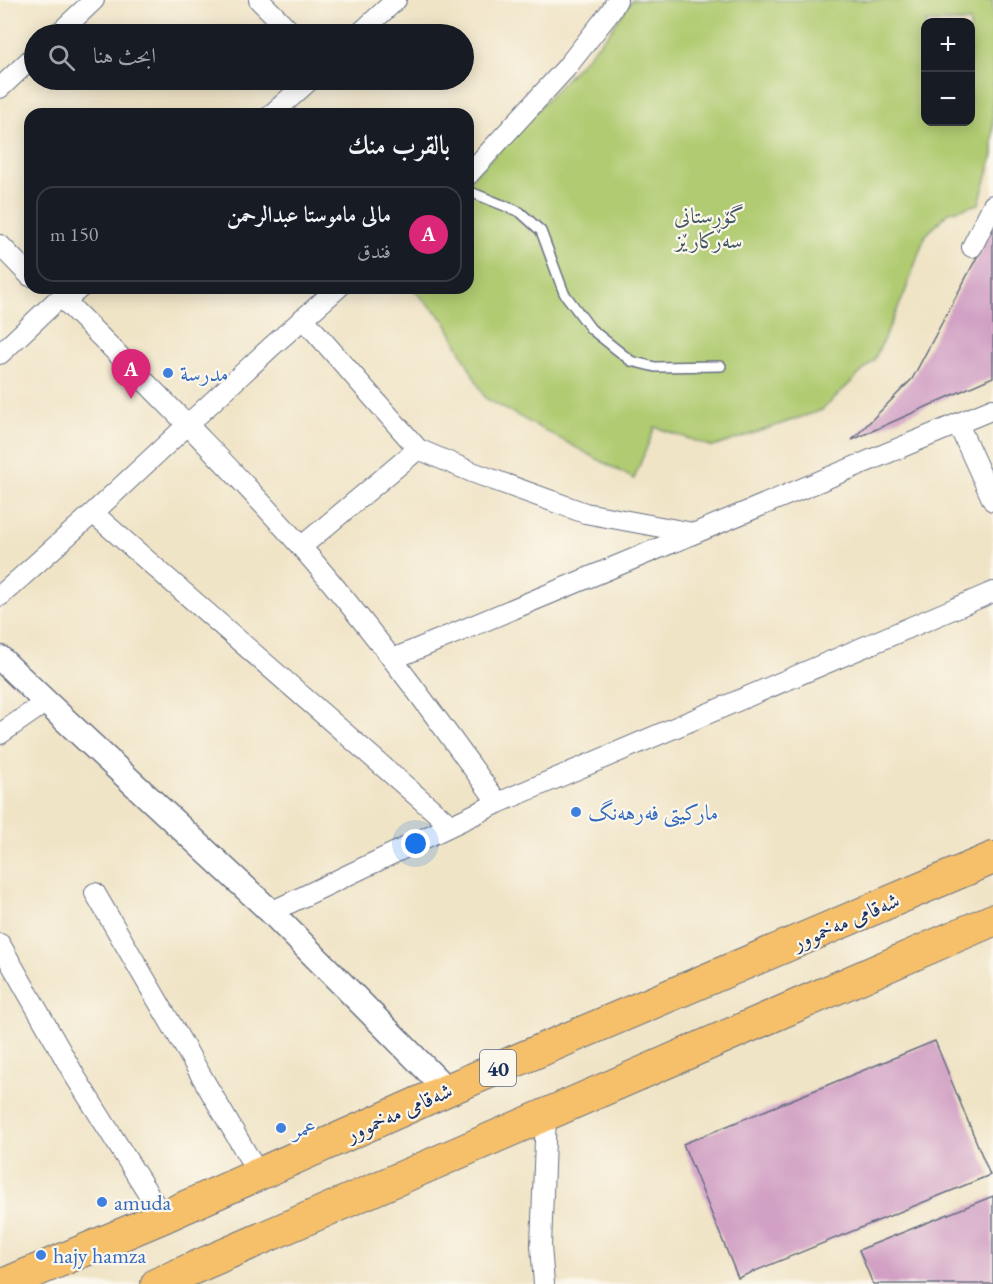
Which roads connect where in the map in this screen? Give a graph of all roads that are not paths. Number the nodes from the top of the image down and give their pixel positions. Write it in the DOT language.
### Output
graph roads {
  1 [pos="94,0"];
  2 [pos="259,0"];
  3 [pos="396,0"];
  4 [pos="617,0"];
  5 [pos="68,24"];
  6 [pos="283,24"];
  7 [pos="370,24"];
  8 [pos="24,65"];
  9 [pos="0,88"];
  10 [pos="299,90"];
  11 [pos="279,108"];
  12 [pos="474,168"];
  13 [pos="474,193"];
  14 [pos="993,205"];
  15 [pos="0,245"];
  16 [pos="972,247"];
  17 [pos="24,270"];
  18 [pos="73,294"];
  19 [pos="331,294"];
  20 [pos="54,296"];
  21 [pos="303,318"];
  22 [pos="0,354"];
  23 [pos="721,366"];
  24 [pos="993,409"];
  25 [pos="958,424"];
  26 [pos="187,425"];
  27 [pos="418,448"];
  28 [pos="993,501"];
  29 [pos="93,513"];
  30 [pos="693,533"];
  31 [pos="301,547"];
  32 [pos="993,592"];
  33 [pos="0,596"];
  34 [pos="0,658"];
  35 [pos="393,658"];
  36 [pos="46,702"];
  37 [pos="0,734"];
  38 [pos="498,803"];
  39 [pos="450,825"];
  40 [pos="993,858"];
  41 [pos="95,893"];
  42 [pos="271,912"];
  43 [pos="993,920"];
  44 [pos="0,944"];
  45 [pos="447,1090"];
  46 [pos="546,1114"];
  47 [pos="259,1175"];
  48 [pos="163,1217"];
  49 [pos="4,1284"];
  50 [pos="157,1284"];
  51 [pos="544,1284"];
  1 -- 5 [label="street"];
  2 -- 6 [label="street"];
  3 -- 7 [label="street"];
  4 -- 12 [label="street"];
  8 -- 9 [label="street"];
  10 -- 11 [label="street"];
  13 -- 23 [label="lane"];
  14 -- 16 [label="street"];
  15 -- 17 [label="street"];
  18 -- 20 [label="street"];
  19 -- 21 [label="street"];
  20 -- 22 [label="street"];
  20 -- 26 [label="street"];
  21 -- 26 [label="street"];
  21 -- 27 [label="street"];
  24 -- 25 [label="street"];
  25 -- 28 [label="street"];
  25 -- 30 [label="street"];
  26 -- 29 [label="street"];
  26 -- 31 [label="street"];
  27 -- 30 [label="street"];
  27 -- 31 [label="street"];
  29 -- 33 [label="street"];
  29 -- 39 [label="street"];
  30 -- 35 [label="street"];
  31 -- 35 [label="street"];
  32 -- 38 [label="street"];
  34 -- 36 [label="street"];
  35 -- 38 [label="street"];
  36 -- 37 [label="street"];
  36 -- 42 [label="street"];
  38 -- 39 [label="street"];
  39 -- 42 [label="street"];
  40 -- 45 [label="highway, شەقامی مەخموور / 40"];
  41 -- 47 [label="street"];
  42 -- 45 [label="street"];
  43 -- 46 [label="highway"];
  44 -- 48 [label="street"];
  45 -- 47 [label="highway, شەقامی مەخموور / 40"];
  46 -- 50 [label="highway"];
  46 -- 51 [label="street"];
  47 -- 48 [label="highway, شەقامی مەخموور / 40"];
  48 -- 49 [label="highway, شەقامی مەخموور / 40"];
}
